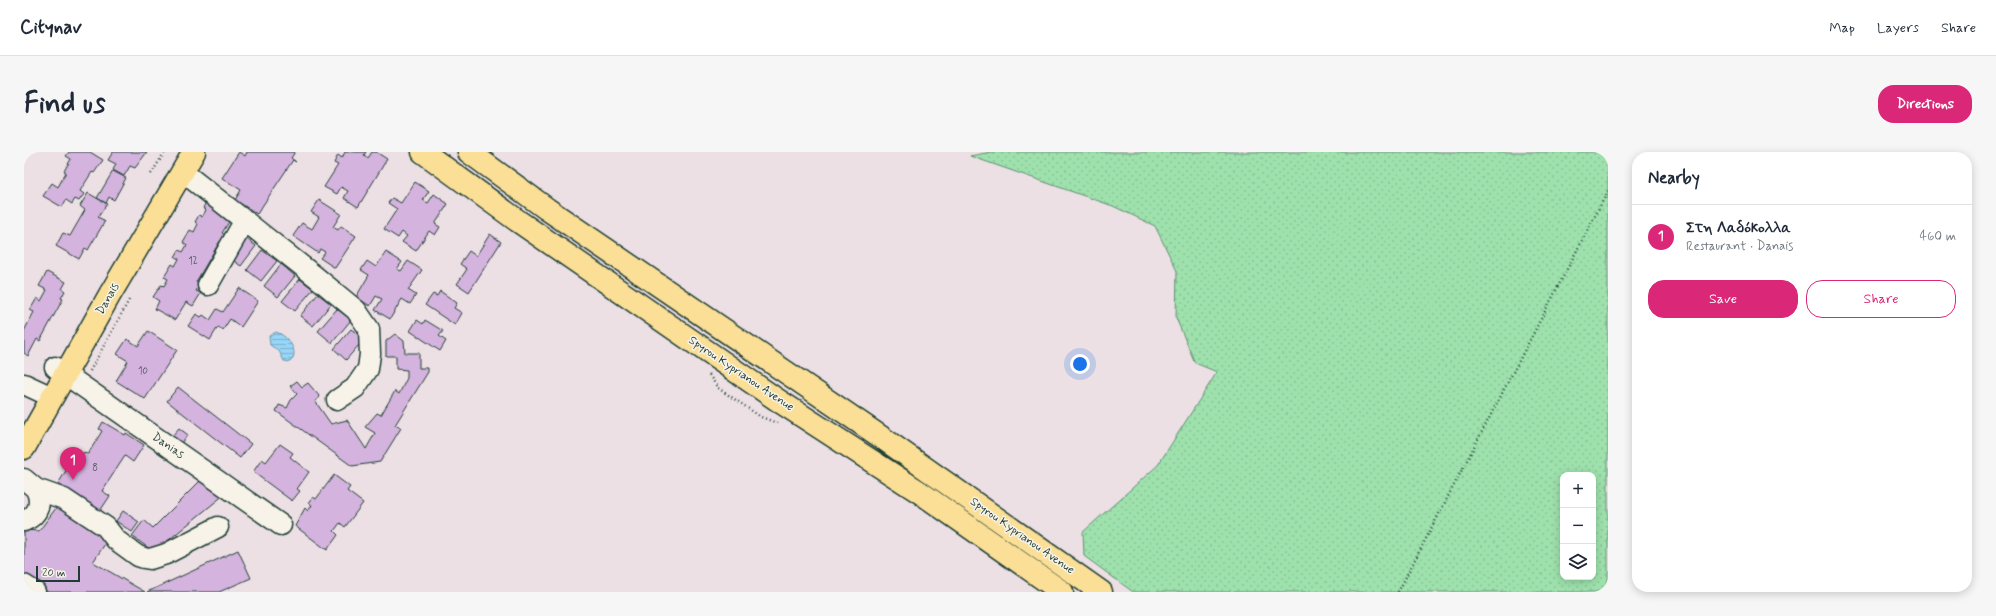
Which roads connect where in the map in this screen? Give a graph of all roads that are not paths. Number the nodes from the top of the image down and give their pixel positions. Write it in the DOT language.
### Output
graph roads {
  1 [pos="194,152"];
  2 [pos="423,152"];
  3 [pos="469,152"];
  4 [pos="180,162"];
  5 [pos="245,220"];
  6 [pos="208,286"];
  7 [pos="60,371"];
  8 [pos="39,391"];
  9 [pos="337,400"];
  10 [pos="24,419"];
  11 [pos="24,448"];
  12 [pos="30,484"];
  13 [pos="24,521"];
  14 [pos="281,525"];
  15 [pos="218,527"];
  16 [pos="24,585"];
  17 [pos="35,592"];
  18 [pos="1062,592"];
  19 [pos="1101,592"];
  1 -- 4 [label="main road, Danais"];
  2 -- 18 [label="main road, Spyrou Kyprianou Avenue"];
  3 -- 19 [label="main road, Spyrou Kyprianou Avenue"];
  4 -- 5 [label="street"];
  4 -- 7 [label="main road, Danais"];
  5 -- 6 [label="street"];
  5 -- 9 [label="street"];
  7 -- 8 [label="main road, Danais"];
  7 -- 14 [label="street, Danias"];
  8 -- 10 [label="main road, Danais"];
  8 -- 11 [label="main road, Danais"];
  12 -- 13 [label="street"];
  12 -- 15 [label="street"];
  16 -- 17 [label="street"];
}
